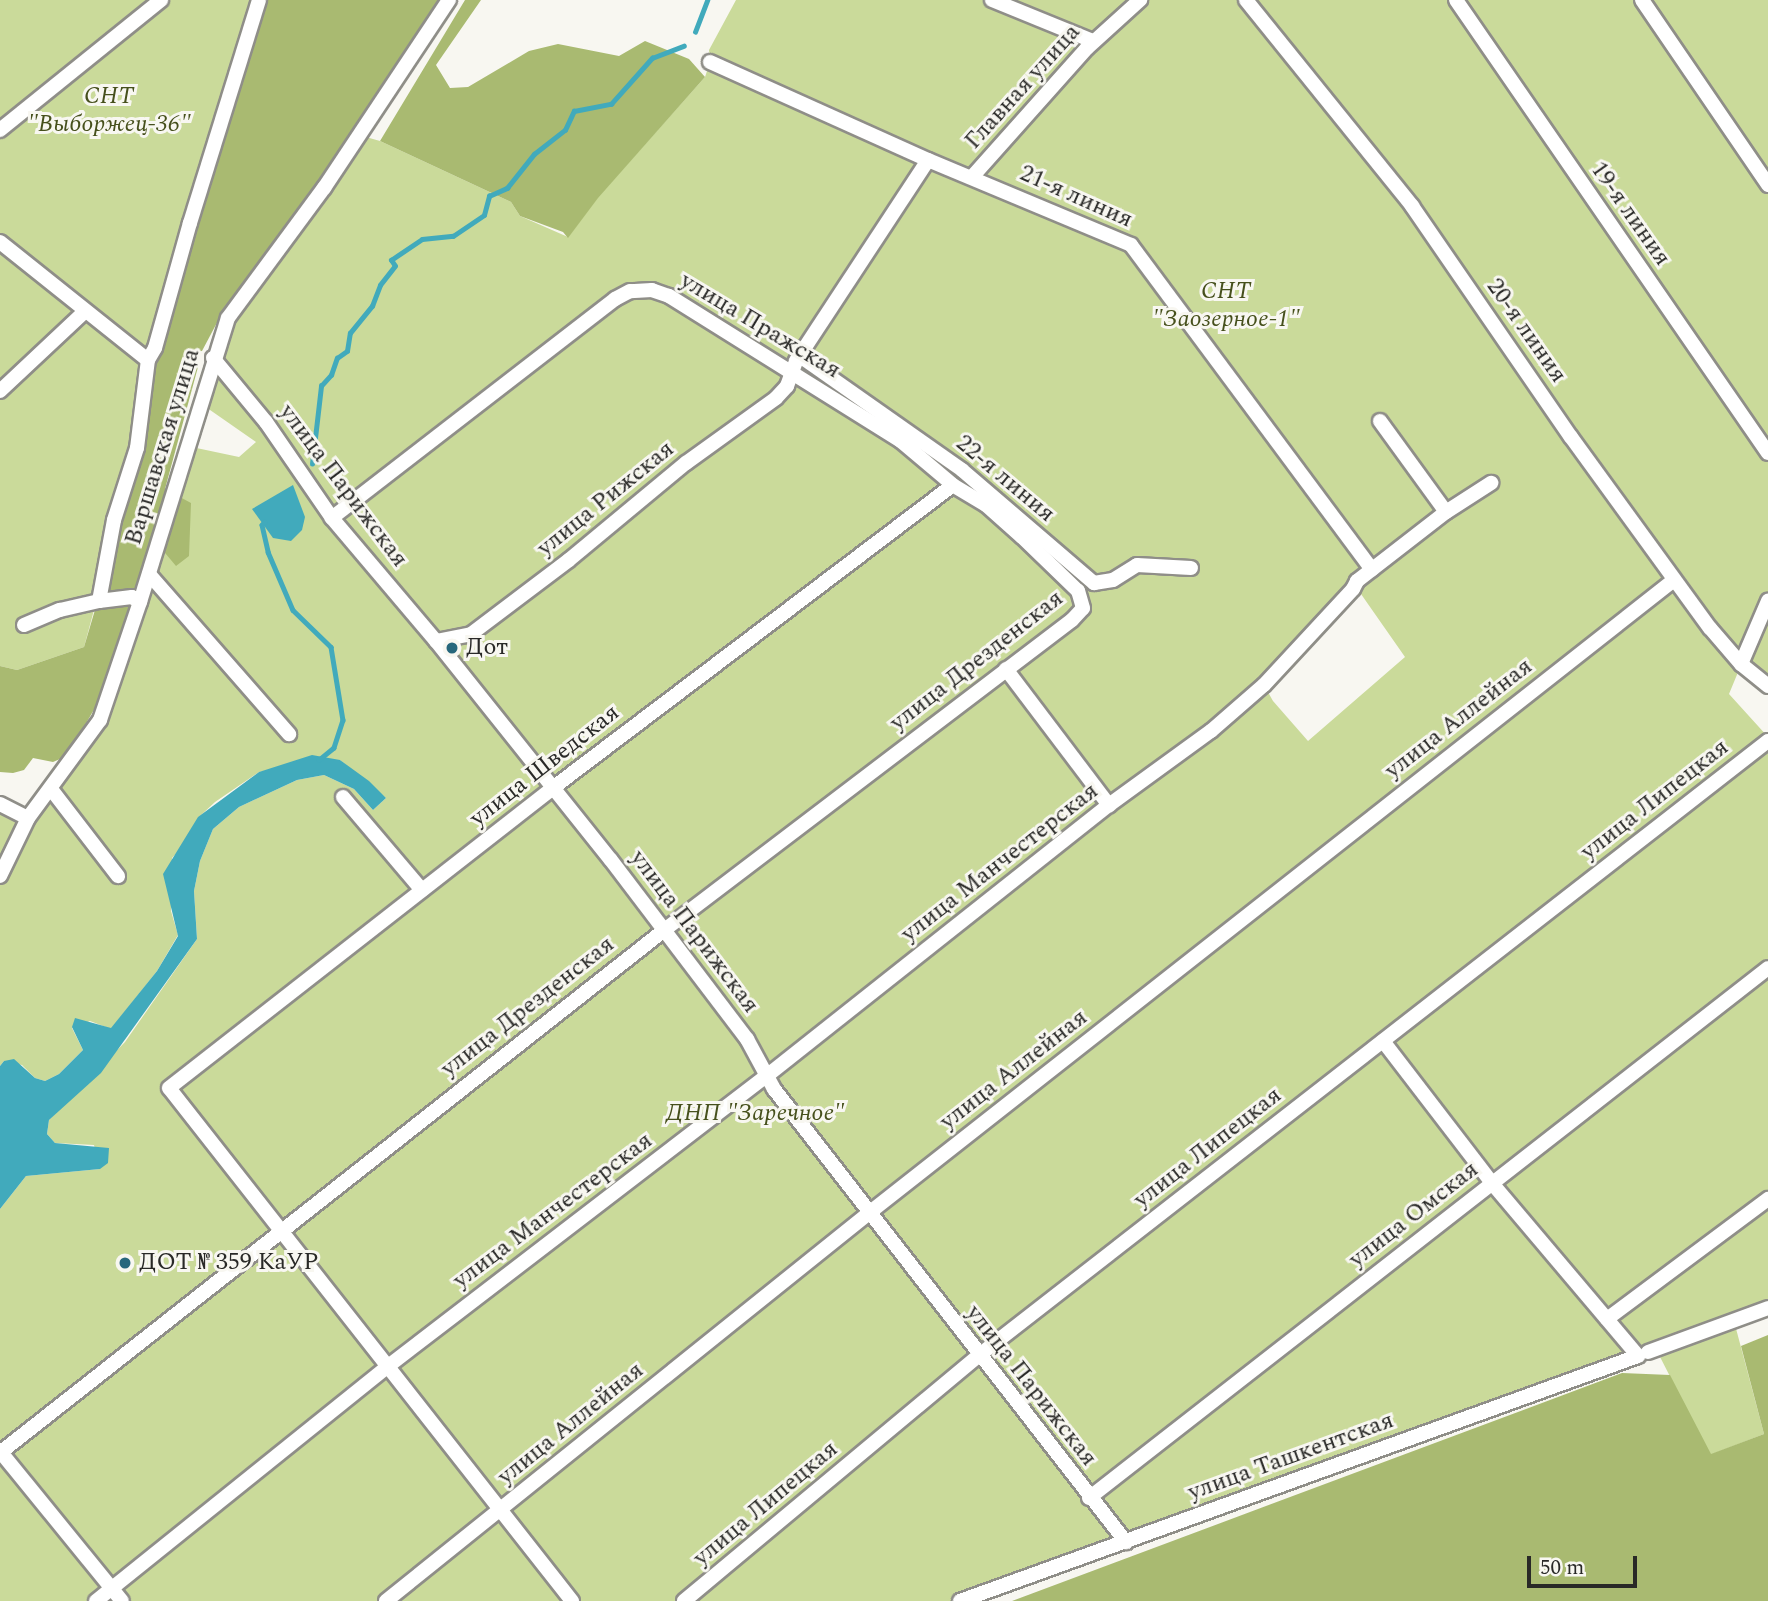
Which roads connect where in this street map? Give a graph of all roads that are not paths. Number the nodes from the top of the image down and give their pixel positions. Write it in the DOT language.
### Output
graph roads {
  1 [pos="161,0"];
  2 [pos="259,0"];
  3 [pos="449,0"];
  4 [pos="992,0"];
  5 [pos="1140,0"];
  6 [pos="1246,0"];
  7 [pos="1456,0"];
  8 [pos="1642,0"];
  9 [pos="1093,41"];
  10 [pos="710,62"];
  11 [pos="0,130"];
  12 [pos="928,160"];
  13 [pos="972,177"];
  14 [pos="1768,185"];
  15 [pos="0,242"];
  16 [pos="84,312"];
  17 [pos="800,356"];
  18 [pos="213,358"];
  19 [pos="148,360"];
  20 [pos="791,373"];
  21 [pos="0,391"];
  22 [pos="1380,421"];
  23 [pos="1768,453"];
  24 [pos="1491,483"];
  25 [pos="953,485"];
  26 [pos="1446,512"];
  27 [pos="332,518"];
  28 [pos="1191,568"];
  29 [pos="1372,569"];
  30 [pos="149,574"];
  31 [pos="1674,580"];
  32 [pos="99,601"];
  33 [pos="1768,601"];
  34 [pos="140,602"];
  35 [pos="1083,602"];
  36 [pos="24,625"];
  37 [pos="436,641"];
  38 [pos="1741,664"];
  39 [pos="1006,669"];
  40 [pos="1768,686"];
  41 [pos="289,734"];
  42 [pos="1768,741"];
  43 [pos="554,787"];
  44 [pos="48,793"];
  45 [pos="343,797"];
  46 [pos="0,804"];
  47 [pos="1109,805"];
  48 [pos="27,818"];
  49 [pos="0,876"];
  50 [pos="118,876"];
  51 [pos="422,890"];
  52 [pos="663,931"];
  53 [pos="1768,968"];
  54 [pos="1383,1041"];
  55 [pos="768,1076"];
  56 [pos="1492,1183"];
  57 [pos="1768,1199"];
  58 [pos="869,1213"];
  59 [pos="281,1229"];
  60 [pos="1768,1308"];
  61 [pos="1606,1319"];
  62 [pos="1643,1354"];
  63 [pos="978,1356"];
  64 [pos="387,1367"];
  65 [pos="0,1451"];
  66 [pos="1089,1498"];
  67 [pos="501,1510"];
  68 [pos="1126,1542"];
  69 [pos="111,1588"];
  70 [pos="96,1601"];
  71 [pos="122,1601"];
  72 [pos="386,1601"];
  73 [pos="572,1601"];
  74 [pos="684,1601"];
  75 [pos="960,1601"];
  1 -- 11 [label="street"];
  2 -- 19 [label="street"];
  3 -- 18 [label="street, Варшавская улица"];
  4 -- 9 [label="street"];
  5 -- 9 [label="street, Главная улица"];
  6 -- 31 [label="street, 20-я линия"];
  7 -- 23 [label="street, 19-я линия"];
  8 -- 14 [label="street"];
  9 -- 13 [label="street, Главная улица"];
  10 -- 12 [label="street, 21-я линия"];
  12 -- 13 [label="street, 21-я линия"];
  12 -- 17 [label="street, улица Рижская"];
  13 -- 29 [label="street, 21-я линия"];
  15 -- 16 [label="street"];
  16 -- 19 [label="street"];
  16 -- 21 [label="street"];
  17 -- 20 [label="street, улица Рижская"];
  17 -- 28 [label="street, 22-я линия"];
  18 -- 27 [label="street, улица Парижская"];
  18 -- 30 [label="street, Варшавская улица"];
  19 -- 32 [label="street"];
  20 -- 25 [label="street, улица Пражская"];
  20 -- 27 [label="street, улица Пражская"];
  20 -- 37 [label="street, улица Рижская"];
  22 -- 26 [label="street"];
  24 -- 26 [label="street, улица Манчестерская"];
  25 -- 35 [label="street, улица Пражская"];
  25 -- 43 [label="street, улица Шведская"];
  26 -- 29 [label="street, улица Манчестерская"];
  27 -- 37 [label="street, улица Парижская"];
  29 -- 47 [label="street, улица Манчестерская"];
  30 -- 34 [label="street, Варшавская улица"];
  30 -- 41 [label="street"];
  31 -- 38 [label="street, 20-я линия"];
  31 -- 58 [label="street, улица Аллейная"];
  32 -- 34 [label="street"];
  32 -- 36 [label="street"];
  33 -- 38 [label="street"];
  34 -- 44 [label="street, Варшавская улица"];
  35 -- 39 [label="street, улица Дрезденская"];
  37 -- 43 [label="street, улица Парижская"];
  38 -- 40 [label="street, 20-я линия"];
  39 -- 47 [label="street"];
  39 -- 52 [label="street, улица Дрезденская"];
  42 -- 54 [label="street, улица Липецкая"];
  43 -- 51 [label="street, улица Шведская"];
  43 -- 52 [label="street, улица Парижская"];
  44 -- 48 [label="street, Варшавская улица"];
  44 -- 50 [label="street"];
  45 -- 51 [label="street"];
  46 -- 48 [label="street"];
  47 -- 55 [label="street, улица Манчестерская"];
  48 -- 49 [label="street, Варшавская улица"];
  51 -- 59 [label="street, улица Шведская"];
  52 -- 55 [label="street, улица Парижская"];
  52 -- 59 [label="street, улица Дрезденская"];
  53 -- 56 [label="street, улица Омская"];
  54 -- 56 [label="street"];
  54 -- 63 [label="street, улица Липецкая"];
  55 -- 58 [label="street, улица Парижская"];
  55 -- 64 [label="street, улица Манчестерская"];
  56 -- 61 [label="street"];
  56 -- 66 [label="street, улица Омская"];
  57 -- 61 [label="street"];
  58 -- 63 [label="street, улица Парижская"];
  58 -- 67 [label="street, улица Аллейная"];
  59 -- 64 [label="street"];
  59 -- 65 [label="street, улица Дрезденская"];
  60 -- 62 [label="street, улица Ташкентская"];
  61 -- 62 [label="street"];
  62 -- 68 [label="street, улица Ташкентская"];
  63 -- 66 [label="street, улица Парижская"];
  63 -- 74 [label="street, улица Липецкая"];
  64 -- 67 [label="street"];
  64 -- 69 [label="street, улица Манчестерская"];
  65 -- 69 [label="street"];
  66 -- 68 [label="street, улица Парижская"];
  67 -- 72 [label="street, улица Аллейная"];
  67 -- 73 [label="street"];
  68 -- 75 [label="street, улица Ташкентская"];
  69 -- 70 [label="street, улица Манчестерская"];
  69 -- 71 [label="street"];
}
